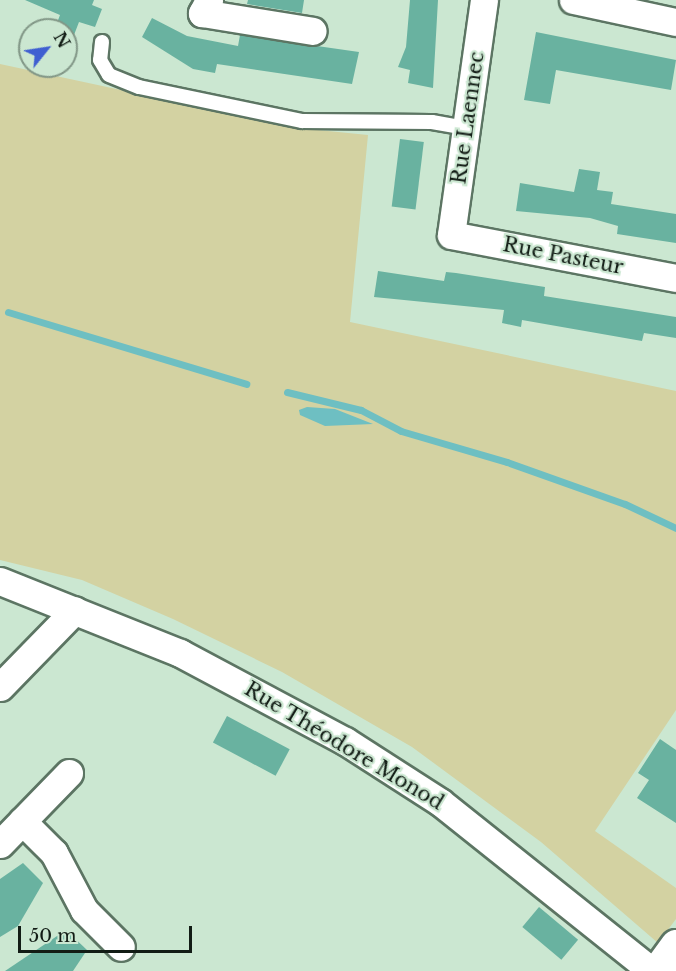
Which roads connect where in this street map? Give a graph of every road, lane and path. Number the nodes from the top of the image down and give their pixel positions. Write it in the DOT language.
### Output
graph roads {
  1 [pos="209,0"];
  2 [pos="484,0"];
  3 [pos="573,0"];
  4 [pos="676,22"];
  5 [pos="313,31"];
  6 [pos="102,42"];
  7 [pos="466,128"];
  8 [pos="451,235"];
  9 [pos="676,278"];
  10 [pos="0,581"];
  11 [pos="75,610"];
  12 [pos="0,687"];
  13 [pos="69,773"];
  14 [pos="22,821"];
  15 [pos="0,844"];
  16 [pos="676,946"];
  17 [pos="121,947"];
  18 [pos="652,971"];
  19 [pos="658,971"];
  1 -- 5 [label="street"];
  2 -- 7 [label="street, Rue Laennec"];
  3 -- 4 [label="street"];
  6 -- 7 [label="lane"];
  7 -- 8 [label="street, Rue Laennec"];
  8 -- 9 [label="street, Rue Pasteur"];
  10 -- 11 [label="street, Rue Théodore Monod"];
  11 -- 12 [label="street"];
  11 -- 18 [label="street, Rue Théodore Monod"];
  13 -- 14 [label="street"];
  14 -- 15 [label="street"];
  14 -- 17 [label="street"];
  16 -- 19 [label="street"];
}
